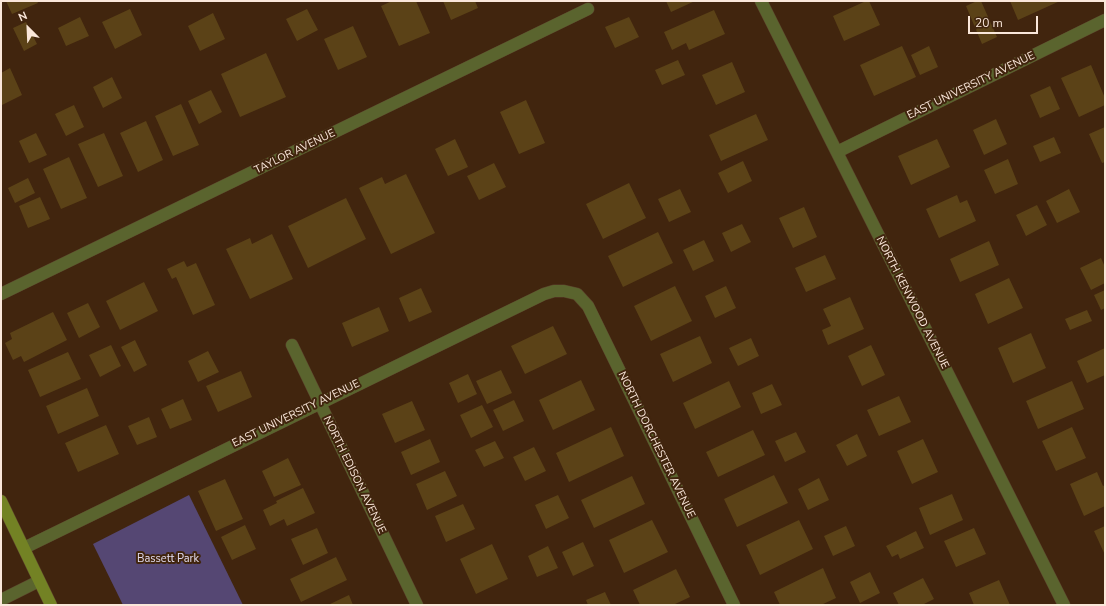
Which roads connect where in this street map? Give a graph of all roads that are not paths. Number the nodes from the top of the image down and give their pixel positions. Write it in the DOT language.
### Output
graph roads {
  1 [pos="761,1"];
  2 [pos="588,9"];
  3 [pos="1105,20"];
  4 [pos="836,152"];
  5 [pos="572,292"];
  6 [pos="1,294"];
  7 [pos="292,345"];
  8 [pos="318,403"];
  9 [pos="1,501"];
  10 [pos="24,548"];
  11 [pos="39,581"];
  12 [pos="1,600"];
  13 [pos="51,605"];
  14 [pos="417,605"];
  15 [pos="734,605"];
  16 [pos="1064,605"];
  1 -- 4 [label="street, NORTH KENWOOD AVENUE"];
  2 -- 6 [label="street, TAYLOR AVENUE"];
  3 -- 4 [label="street, EAST UNIVERSITY AVENUE"];
  4 -- 16 [label="street, NORTH KENWOOD AVENUE"];
  5 -- 8 [label="street, EAST UNIVERSITY AVENUE"];
  5 -- 15 [label="street, NORTH DORCHESTER AVENUE"];
  7 -- 8 [label="street, NORTH EDISON AVENUE"];
  8 -- 10 [label="street, EAST UNIVERSITY AVENUE"];
  8 -- 14 [label="street, NORTH EDISON AVENUE"];
  9 -- 10 [label="street"];
  10 -- 11 [label="street"];
  11 -- 12 [label="street"];
  11 -- 13 [label="street"];
}
